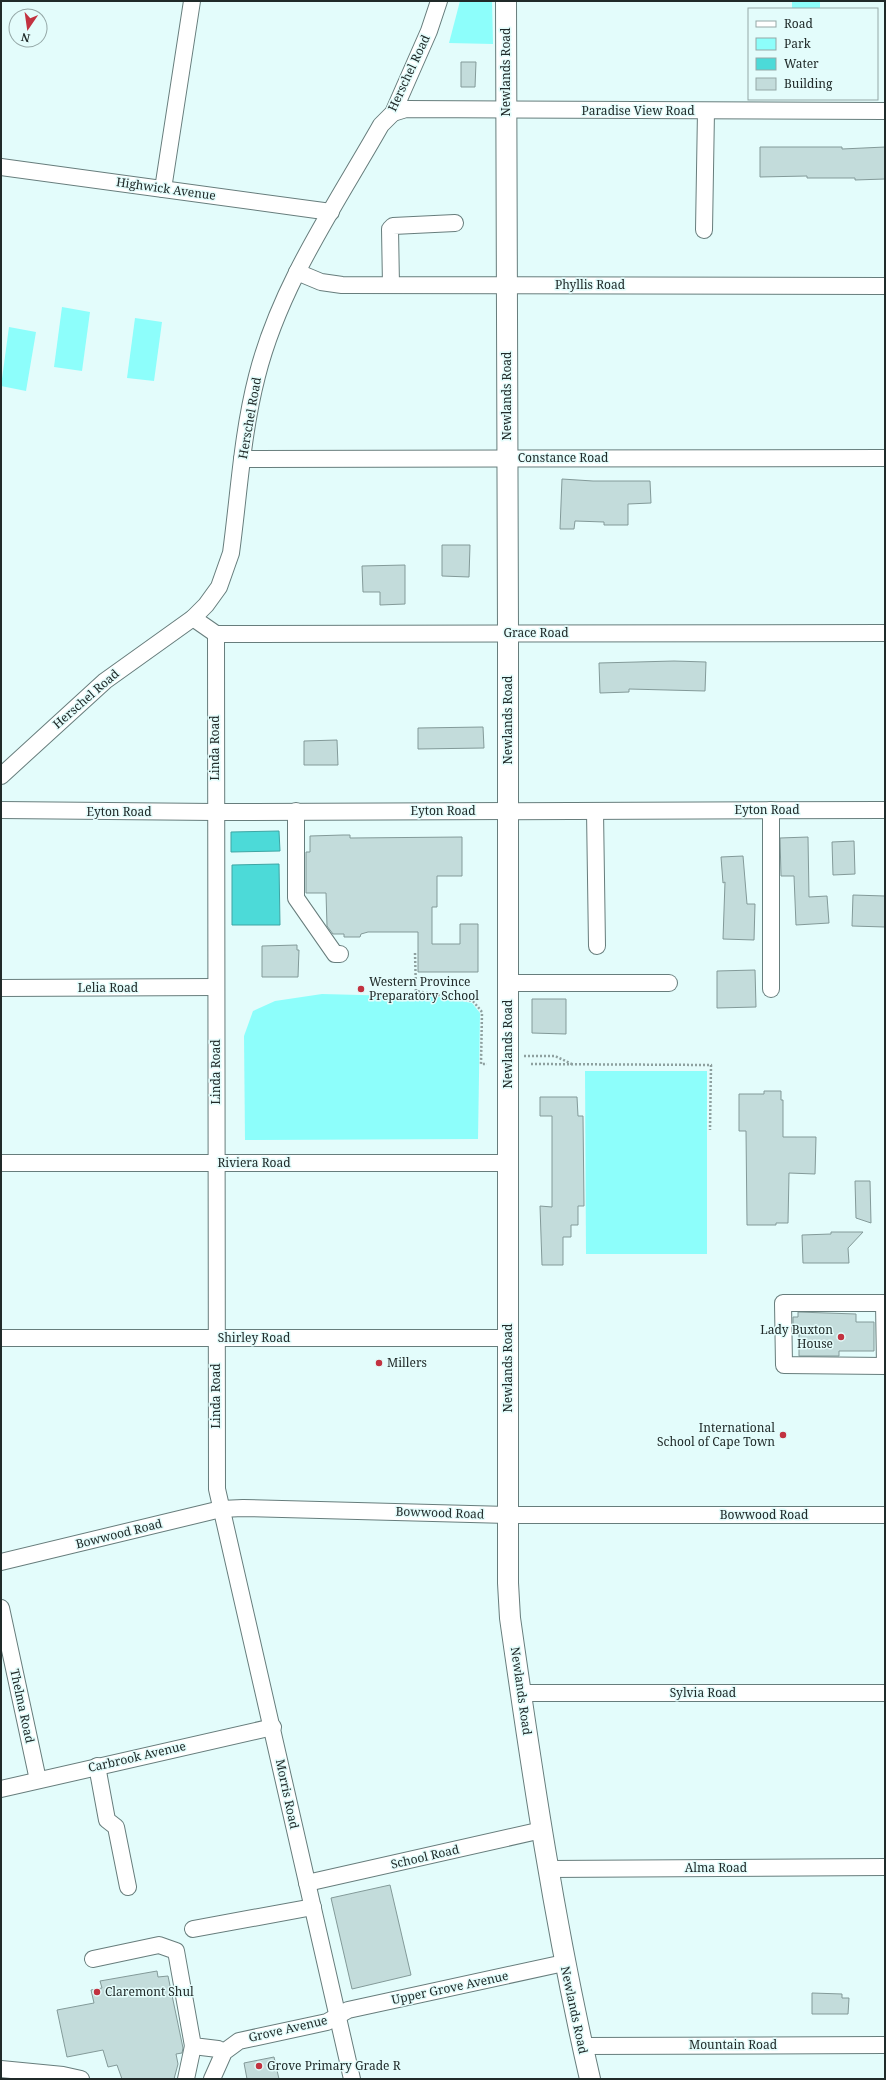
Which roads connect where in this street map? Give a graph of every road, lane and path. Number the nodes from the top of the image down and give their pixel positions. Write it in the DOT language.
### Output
graph roads {
  1 [pos="192,1"];
  2 [pos="439,1"];
  3 [pos="506,1"];
  4 [pos="506,110"];
  5 [pos="706,111"];
  6 [pos="885,111"];
  7 [pos="393,113"];
  8 [pos="1,166"];
  9 [pos="163,189"];
  10 [pos="331,212"];
  11 [pos="455,223"];
  12 [pos="704,230"];
  13 [pos="297,272"];
  14 [pos="391,285"];
  15 [pos="507,285"];
  16 [pos="885,286"];
  17 [pos="508,458"];
  18 [pos="885,458"];
  19 [pos="242,459"];
  20 [pos="192,618"];
  21 [pos="508,633"];
  22 [pos="885,633"];
  23 [pos="216,634"];
  24 [pos="1,776"];
  25 [pos="1,810"];
  26 [pos="771,810"];
  27 [pos="885,810"];
  28 [pos="296,811"];
  29 [pos="508,811"];
  30 [pos="595,811"];
  31 [pos="215,812"];
  32 [pos="597,946"];
  33 [pos="415,953"];
  34 [pos="340,954"];
  35 [pos="508,983"];
  36 [pos="669,983"];
  37 [pos="216,987"];
  38 [pos="1,988"];
  39 [pos="771,989"];
  40 [pos="522,1056"];
  41 [pos="486,1064"];
  42 [pos="531,1064"];
  43 [pos="576,1066"];
  44 [pos="710,1130"];
  45 [pos="1,1163"];
  46 [pos="216,1163"];
  47 [pos="508,1163"];
  48 [pos="1,1338"];
  49 [pos="216,1338"];
  50 [pos="508,1338"];
  51 [pos="885,1366"];
  52 [pos="222,1509"];
  53 [pos="508,1515"];
  54 [pos="885,1515"];
  55 [pos="1,1562"];
  56 [pos="1,1608"];
  57 [pos="521,1693"];
  58 [pos="885,1693"];
  59 [pos="272,1727"];
  60 [pos="97,1766"];
  61 [pos="38,1780"];
  62 [pos="1,1789"];
  63 [pos="542,1830"];
  64 [pos="885,1867"];
  65 [pos="548,1869"];
  66 [pos="307,1883"];
  67 [pos="128,1887"];
  68 [pos="313,1907"];
  69 [pos="193,1929"];
  70 [pos="93,1959"];
  71 [pos="564,1963"];
  72 [pos="338,2016"];
  73 [pos="885,2045"];
  74 [pos="193,2046"];
  75 [pos="582,2046"];
  76 [pos="224,2052"];
  77 [pos="1,2069"];
  78 [pos="81,2079"];
  79 [pos="186,2079"];
  80 [pos="212,2079"];
  81 [pos="352,2079"];
  82 [pos="590,2079"];
  1 -- 9 [label="street"];
  2 -- 7 [label="street, Herschel Road"];
  3 -- 4 [label="main road, Newlands Road"];
  4 -- 5 [label="street, Paradise View Road"];
  4 -- 7 [label="street, Paradise View Road"];
  4 -- 15 [label="main road, Newlands Road"];
  5 -- 6 [label="street, Paradise View Road"];
  5 -- 12 [label="street"];
  7 -- 10 [label="street, Herschel Road"];
  8 -- 9 [label="street, Highwick Avenue"];
  9 -- 10 [label="street, Highwick Avenue"];
  10 -- 13 [label="street, Herschel Road"];
  11 -- 14 [label="street"];
  13 -- 14 [label="street, Phyllis Road"];
  13 -- 19 [label="street, Herschel Road"];
  14 -- 15 [label="street, Phyllis Road"];
  15 -- 16 [label="street, Phyllis Road"];
  15 -- 17 [label="main road, Newlands Road"];
  17 -- 18 [label="street, Constance Road"];
  17 -- 19 [label="street, Constance Road"];
  17 -- 21 [label="main road, Newlands Road"];
  19 -- 20 [label="street, Herschel Road"];
  20 -- 23 [label="street"];
  20 -- 24 [label="street, Herschel Road"];
  21 -- 22 [label="street, Grace Road"];
  21 -- 23 [label="street, Grace Road"];
  21 -- 29 [label="main road, Newlands Road"];
  23 -- 31 [label="street, Linda Road"];
  25 -- 31 [label="street, Eyton Road"];
  26 -- 27 [label="street, Eyton Road"];
  26 -- 30 [label="street, Eyton Road"];
  26 -- 39 [label="street"];
  28 -- 29 [label="street, Eyton Road"];
  28 -- 31 [label="street, Eyton Road"];
  28 -- 34 [label="street"];
  29 -- 30 [label="street, Eyton Road"];
  29 -- 35 [label="main road, Newlands Road"];
  30 -- 32 [label="street"];
  31 -- 37 [label="street, Linda Road"];
  33 -- 41 [label="path"];
  35 -- 36 [label="street"];
  35 -- 47 [label="main road, Newlands Road"];
  37 -- 38 [label="street, Lelia Road"];
  37 -- 46 [label="street, Linda Road"];
  40 -- 43 [label="path"];
  42 -- 43 [label="path"];
  43 -- 44 [label="path"];
  45 -- 46 [label="street, Riviera Road"];
  46 -- 47 [label="street, Riviera Road"];
  46 -- 49 [label="street, Linda Road"];
  47 -- 50 [label="main road, Newlands Road"];
  48 -- 49 [label="street, Shirley Road"];
  49 -- 50 [label="street, Shirley Road"];
  49 -- 52 [label="street, Linda Road"];
  50 -- 53 [label="main road, Newlands Road"];
  51 -- 51 [label="street"];
  52 -- 53 [label="street, Bowwood Road"];
  52 -- 55 [label="street, Bowwood Road"];
  52 -- 59 [label="street, Morris Road"];
  53 -- 54 [label="street, Bowwood Road"];
  53 -- 57 [label="main road, Newlands Road"];
  56 -- 61 [label="street, Thelma Road"];
  57 -- 58 [label="street, Sylvia Road"];
  57 -- 63 [label="main road, Newlands Road"];
  59 -- 60 [label="street, Carbrook Avenue"];
  59 -- 66 [label="street, Morris Road"];
  60 -- 61 [label="street, Carbrook Avenue"];
  60 -- 67 [label="street"];
  61 -- 62 [label="street, Carbrook Avenue"];
  63 -- 65 [label="main road, Newlands Road"];
  63 -- 66 [label="street, School Road"];
  64 -- 65 [label="street, Alma Road"];
  65 -- 71 [label="main road, Newlands Road"];
  66 -- 68 [label="street, Morris Road"];
  68 -- 69 [label="street"];
  68 -- 72 [label="street, Morris Road"];
  70 -- 74 [label="street"];
  71 -- 72 [label="street, Upper Grove Avenue"];
  71 -- 75 [label="main road, Newlands Road"];
  72 -- 76 [label="street, Grove Avenue"];
  72 -- 81 [label="street, Morris Road"];
  73 -- 75 [label="street, Mountain Road"];
  74 -- 76 [label="street"];
  74 -- 79 [label="street"];
  75 -- 82 [label="main road, Newlands Road"];
  76 -- 80 [label="street"];
  77 -- 78 [label="street"];
}
